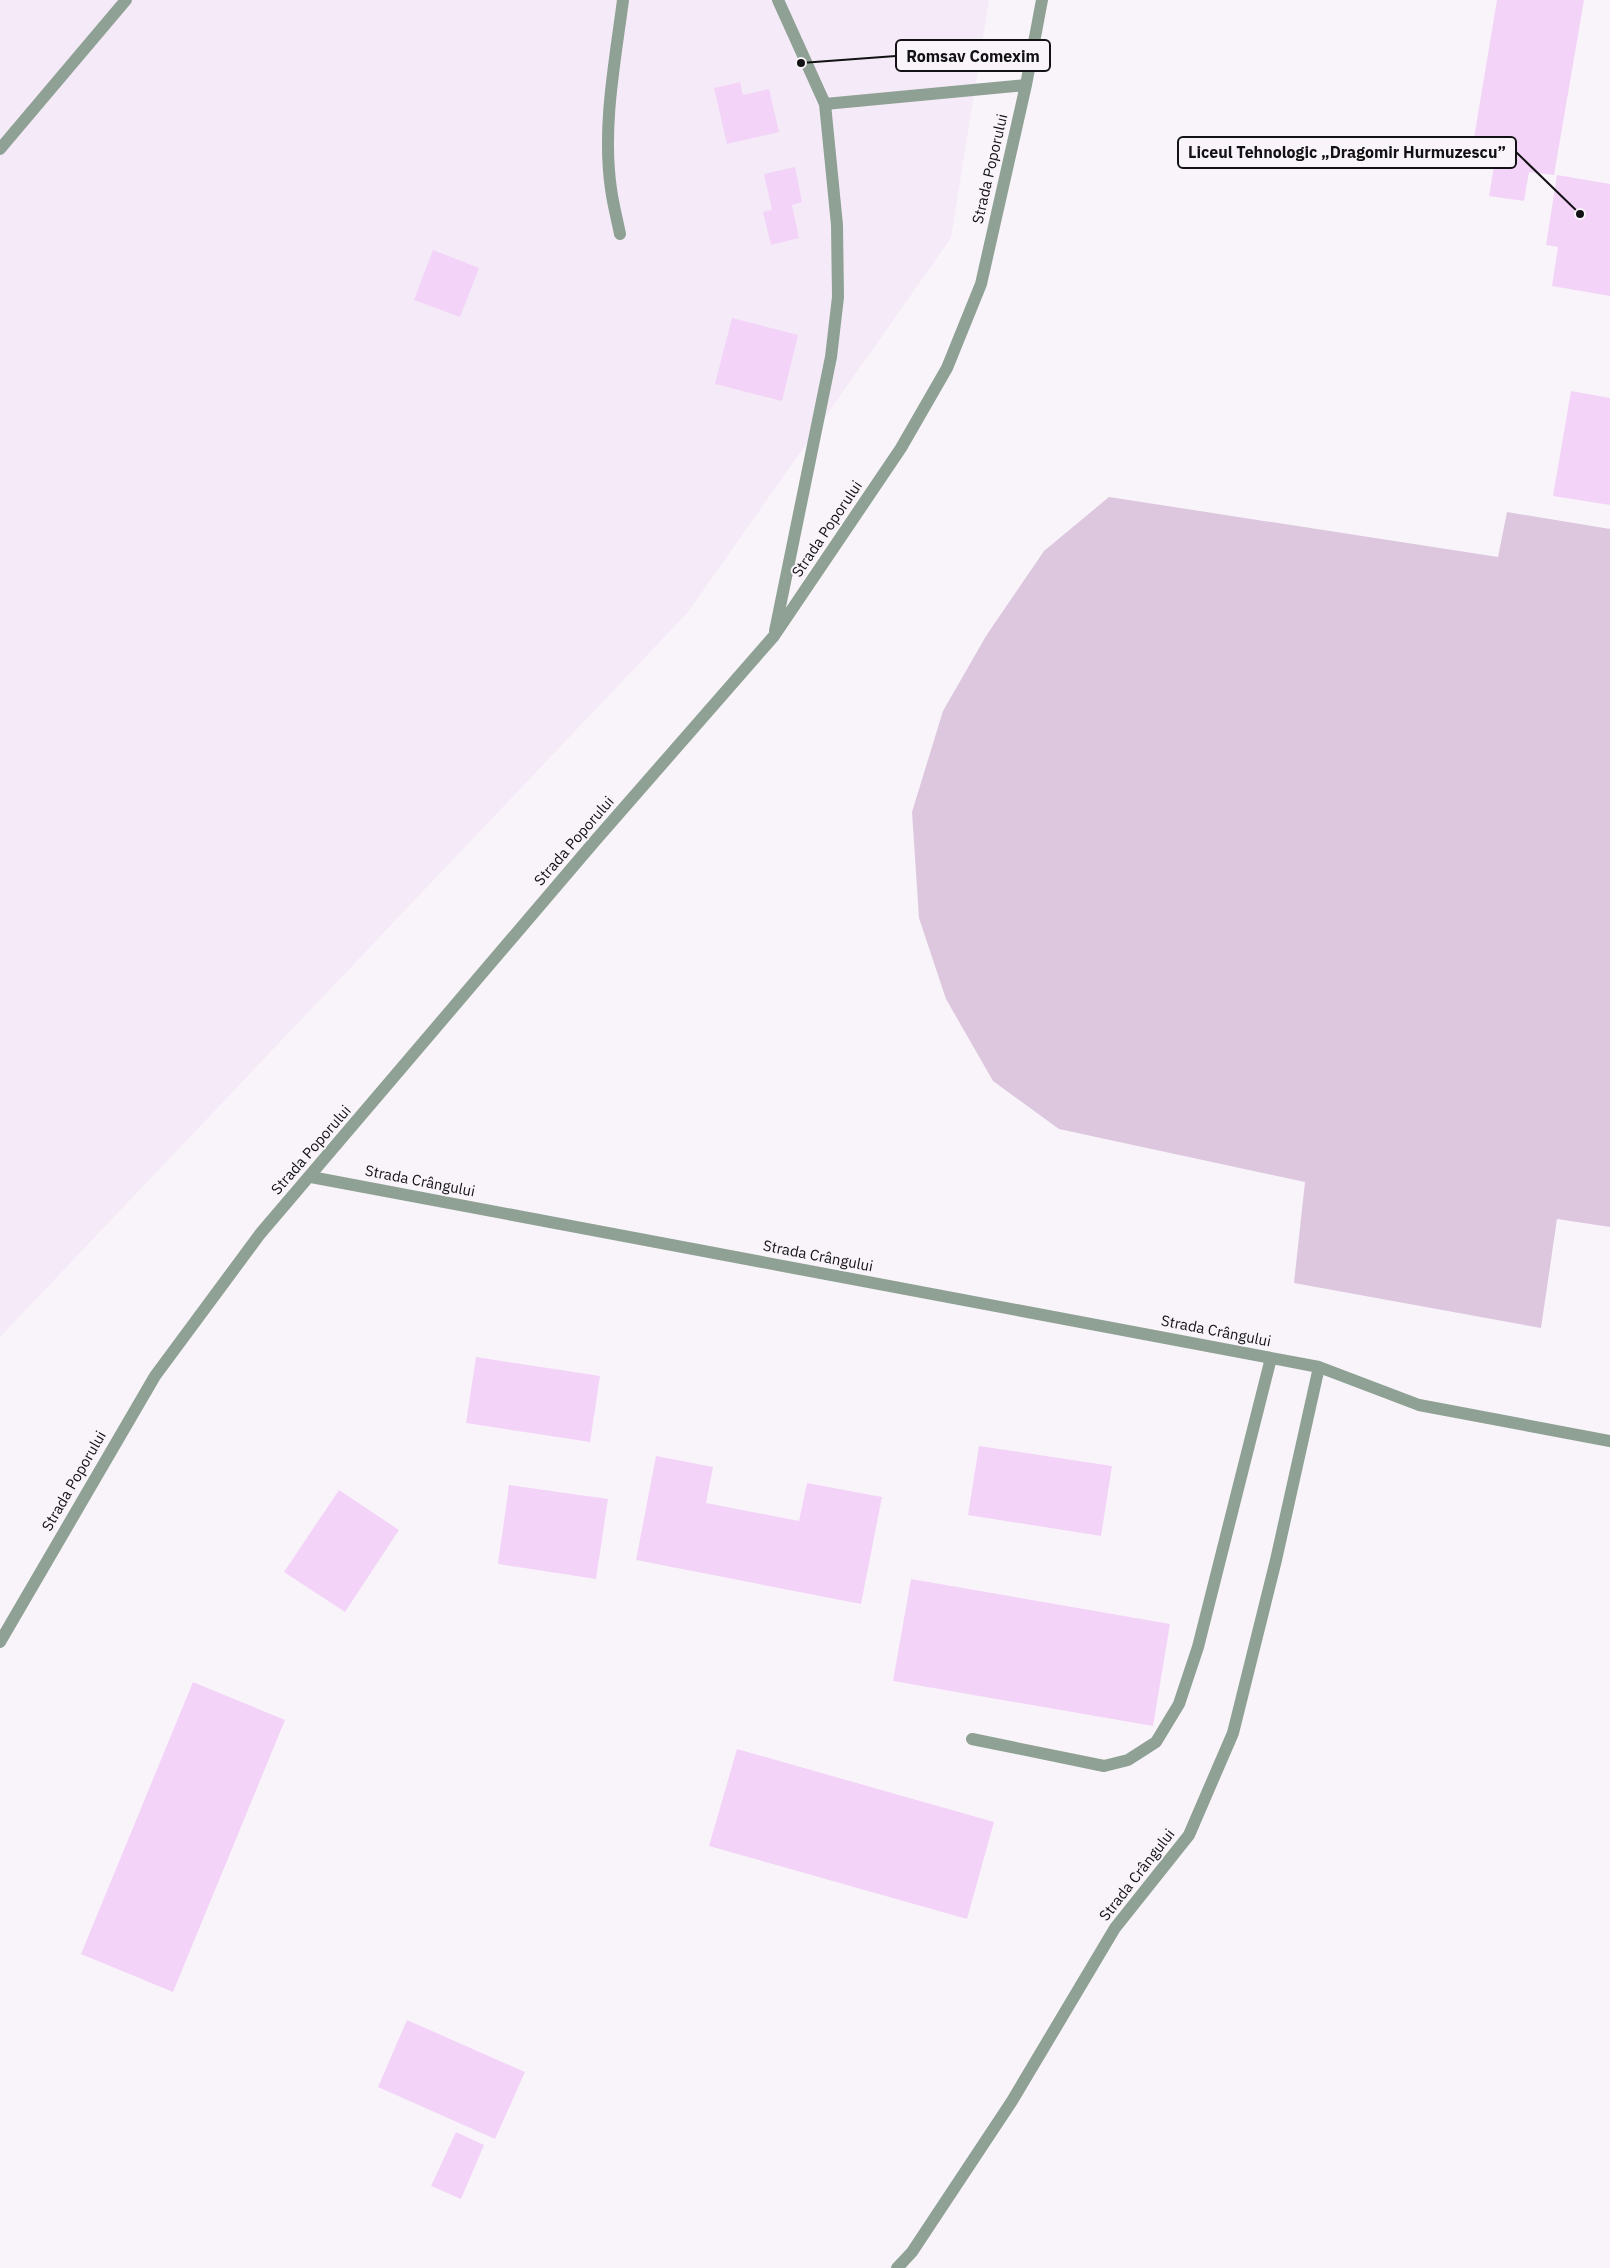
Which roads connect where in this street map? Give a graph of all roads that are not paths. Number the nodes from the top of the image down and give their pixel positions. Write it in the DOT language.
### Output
graph roads {
  1 [pos="126,0"];
  2 [pos="623,0"];
  3 [pos="778,0"];
  4 [pos="1042,0"];
  5 [pos="1026,84"];
  6 [pos="825,104"];
  7 [pos="0,149"];
  8 [pos="620,234"];
  9 [pos="774,636"];
  10 [pos="311,1176"];
  11 [pos="1271,1358"];
  12 [pos="1319,1367"];
  13 [pos="1610,1441"];
  14 [pos="0,1642"];
  15 [pos="972,1739"];
  16 [pos="897,2268"];
  1 -- 7 [label="street"];
  2 -- 8 [label="street"];
  3 -- 6 [label="street"];
  4 -- 5 [label="street, Strada Poporului"];
  5 -- 6 [label="street"];
  5 -- 9 [label="street, Strada Poporului"];
  6 -- 9 [label="street"];
  9 -- 10 [label="street, Strada Poporului"];
  10 -- 11 [label="street, Strada Crângului"];
  10 -- 14 [label="street, Strada Poporului"];
  11 -- 12 [label="street, Strada Crângului"];
  11 -- 15 [label="street"];
  12 -- 13 [label="street, Strada Crângului"];
  12 -- 16 [label="street, Strada Crângului"];
}
